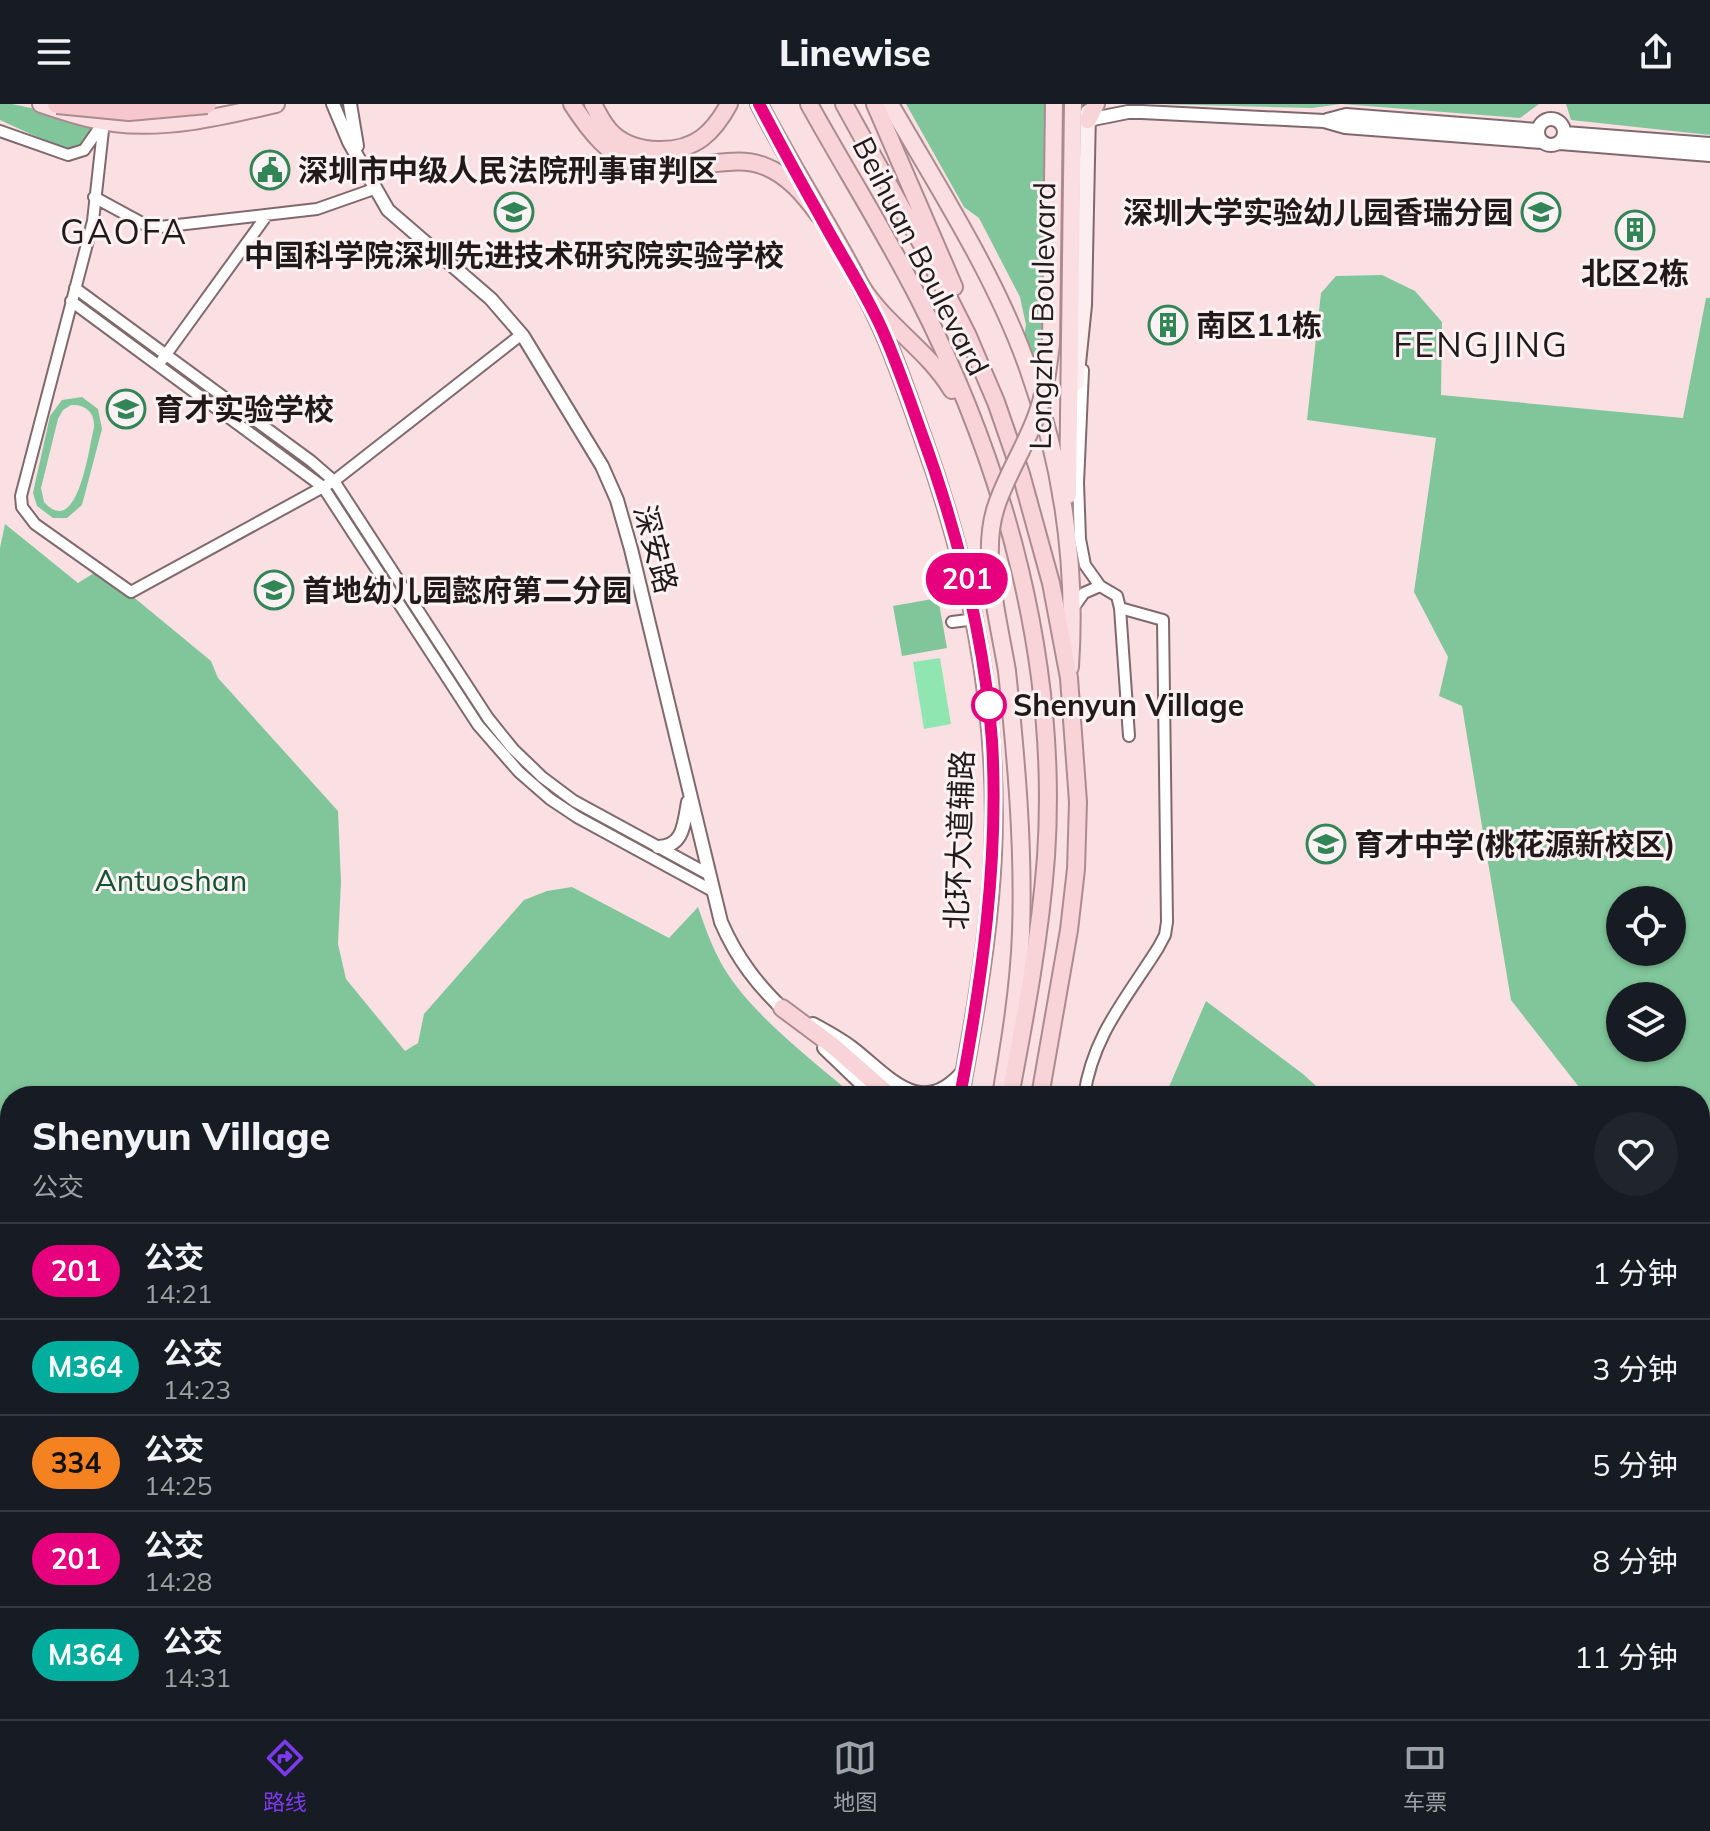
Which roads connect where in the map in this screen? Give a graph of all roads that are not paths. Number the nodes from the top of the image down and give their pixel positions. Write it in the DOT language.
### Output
graph roads {
  1 [pos="41,104"];
  2 [pos="57,104"];
  3 [pos="107,104"];
  4 [pos="207,104"];
  5 [pos="276,104"];
  6 [pos="333,104"];
  7 [pos="350,104"];
  8 [pos="572,104"];
  9 [pos="593,104"];
  10 [pos="729,104"];
  11 [pos="759,104"];
  12 [pos="809,104"];
  13 [pos="844,104"];
  14 [pos="875,104"];
  15 [pos="890,104"];
  16 [pos="1054,104"];
  17 [pos="1096,104"];
  18 [pos="1551,104"];
  19 [pos="1080,110"];
  20 [pos="1551,119"];
  21 [pos="104,121"];
  22 [pos="0,131"];
  23 [pos="1540,136"];
  24 [pos="1562,138"];
  25 [pos="1710,144"];
  26 [pos="1710,155"];
  27 [pos="361,165"];
  28 [pos="1085,167"];
  29 [pos="374,189"];
  30 [pos="94,197"];
  31 [pos="267,215"];
  32 [pos="819,215"];
  33 [pos="861,286"];
  34 [pos="75,288"];
  35 [pos="71,301"];
  36 [pos="1084,305"];
  37 [pos="522,334"];
  38 [pos="967,334"];
  39 [pos="166,355"];
  40 [pos="158,365"];
  41 [pos="978,434"];
  42 [pos="1069,459"];
  43 [pos="334,481"];
  44 [pos="323,487"];
  45 [pos="1068,529"];
  46 [pos="1100,586"];
  47 [pos="1074,607"];
  48 [pos="1120,608"];
  49 [pos="976,619"];
  50 [pos="952,622"];
  51 [pos="1069,678"];
  52 [pos="1129,736"];
  53 [pos="689,795"];
  54 [pos="658,847"];
  55 [pos="708,874"];
  56 [pos="711,890"];
  57 [pos="782,1008"];
  58 [pos="965,1068"];
  59 [pos="875,1086"];
  60 [pos="901,1086"];
  61 [pos="947,1086"];
  62 [pos="962,1086"];
  63 [pos="1002,1086"];
  64 [pos="1012,1086"];
  65 [pos="1042,1086"];
  66 [pos="1086,1086"];
  1 -- 21 [label="main road"];
  2 -- 4 [label="highway, bridge"];
  3 -- 21 [label="street"];
  5 -- 21 [label="main road"];
  6 -- 27 [label="street"];
  7 -- 27 [label="street"];
  8 -- 32 [label="highway"];
  9 -- 10 [label="highway"];
  11 -- 32 [label="main road, 北环大道辅路"];
  12 -- 41 [label="highway, Beihuan Boulevard"];
  13 -- 38 [label="highway, Beihuan Boulevard"];
  14 -- 38 [label="highway"];
  15 -- 45 [label="main road"];
  16 -- 63 [label="main road, Longzhu Boulevard, bridge"];
  17 -- 19 [label="highway"];
  18 -- 20 [label="street"];
  19 -- 23 [label="street"];
  19 -- 28 [label="main road"];
  19 -- 42 [label="main road, Longzhu Boulevard"];
  20 -- 23 [label="street"];
  20 -- 24 [label="street"];
  21 -- 22 [label="street"];
  21 -- 30 [label="street"];
  23 -- 24 [label="street"];
  24 -- 25 [label="street"];
  24 -- 26 [label="street"];
  27 -- 29 [label="street, 深安路"];
  28 -- 36 [label="main road"];
  29 -- 31 [label="street"];
  29 -- 37 [label="street, 深安路"];
  30 -- 31 [label="street"];
  30 -- 34 [label="street"];
  31 -- 39 [label="street"];
  32 -- 33 [label="main road, 北环大道辅路"];
  33 -- 41 [label="highway"];
  33 -- 49 [label="main road, 北环大道辅路"];
  34 -- 35 [label="street"];
  34 -- 39 [label="street"];
  35 -- 40 [label="street"];
  35 -- 44 [label="street"];
  36 -- 42 [label="main road"];
  36 -- 46 [label="street"];
  37 -- 43 [label="street"];
  37 -- 53 [label="street, 深安路"];
  38 -- 51 [label="highway, Beihuan Boulevard"];
  39 -- 40 [label="street"];
  39 -- 43 [label="street"];
  40 -- 44 [label="street"];
  41 -- 64 [label="highway, Beihuan Boulevard"];
  42 -- 45 [label="main road, Longzhu Boulevard"];
  43 -- 44 [label="street"];
  43 -- 54 [label="street"];
  44 -- 56 [label="street"];
  45 -- 47 [label="main road"];
  46 -- 47 [label="street"];
  46 -- 48 [label="street"];
  47 -- 51 [label="main road"];
  48 -- 52 [label="street"];
  48 -- 66 [label="street"];
  49 -- 50 [label="street"];
  49 -- 58 [label="main road, 北环大道辅路"];
  51 -- 65 [label="highway, Beihuan Boulevard"];
  53 -- 54 [label="street"];
  53 -- 55 [label="street, 深安路"];
  54 -- 55 [label="street"];
  55 -- 56 [label="street, 深安路"];
  56 -- 57 [label="street, 深安路"];
  57 -- 59 [label="highway"];
  57 -- 60 [label="street, 深安路"];
  58 -- 61 [label="street, 深安路"];
  58 -- 62 [label="main road, 北环大道辅路"];
}
